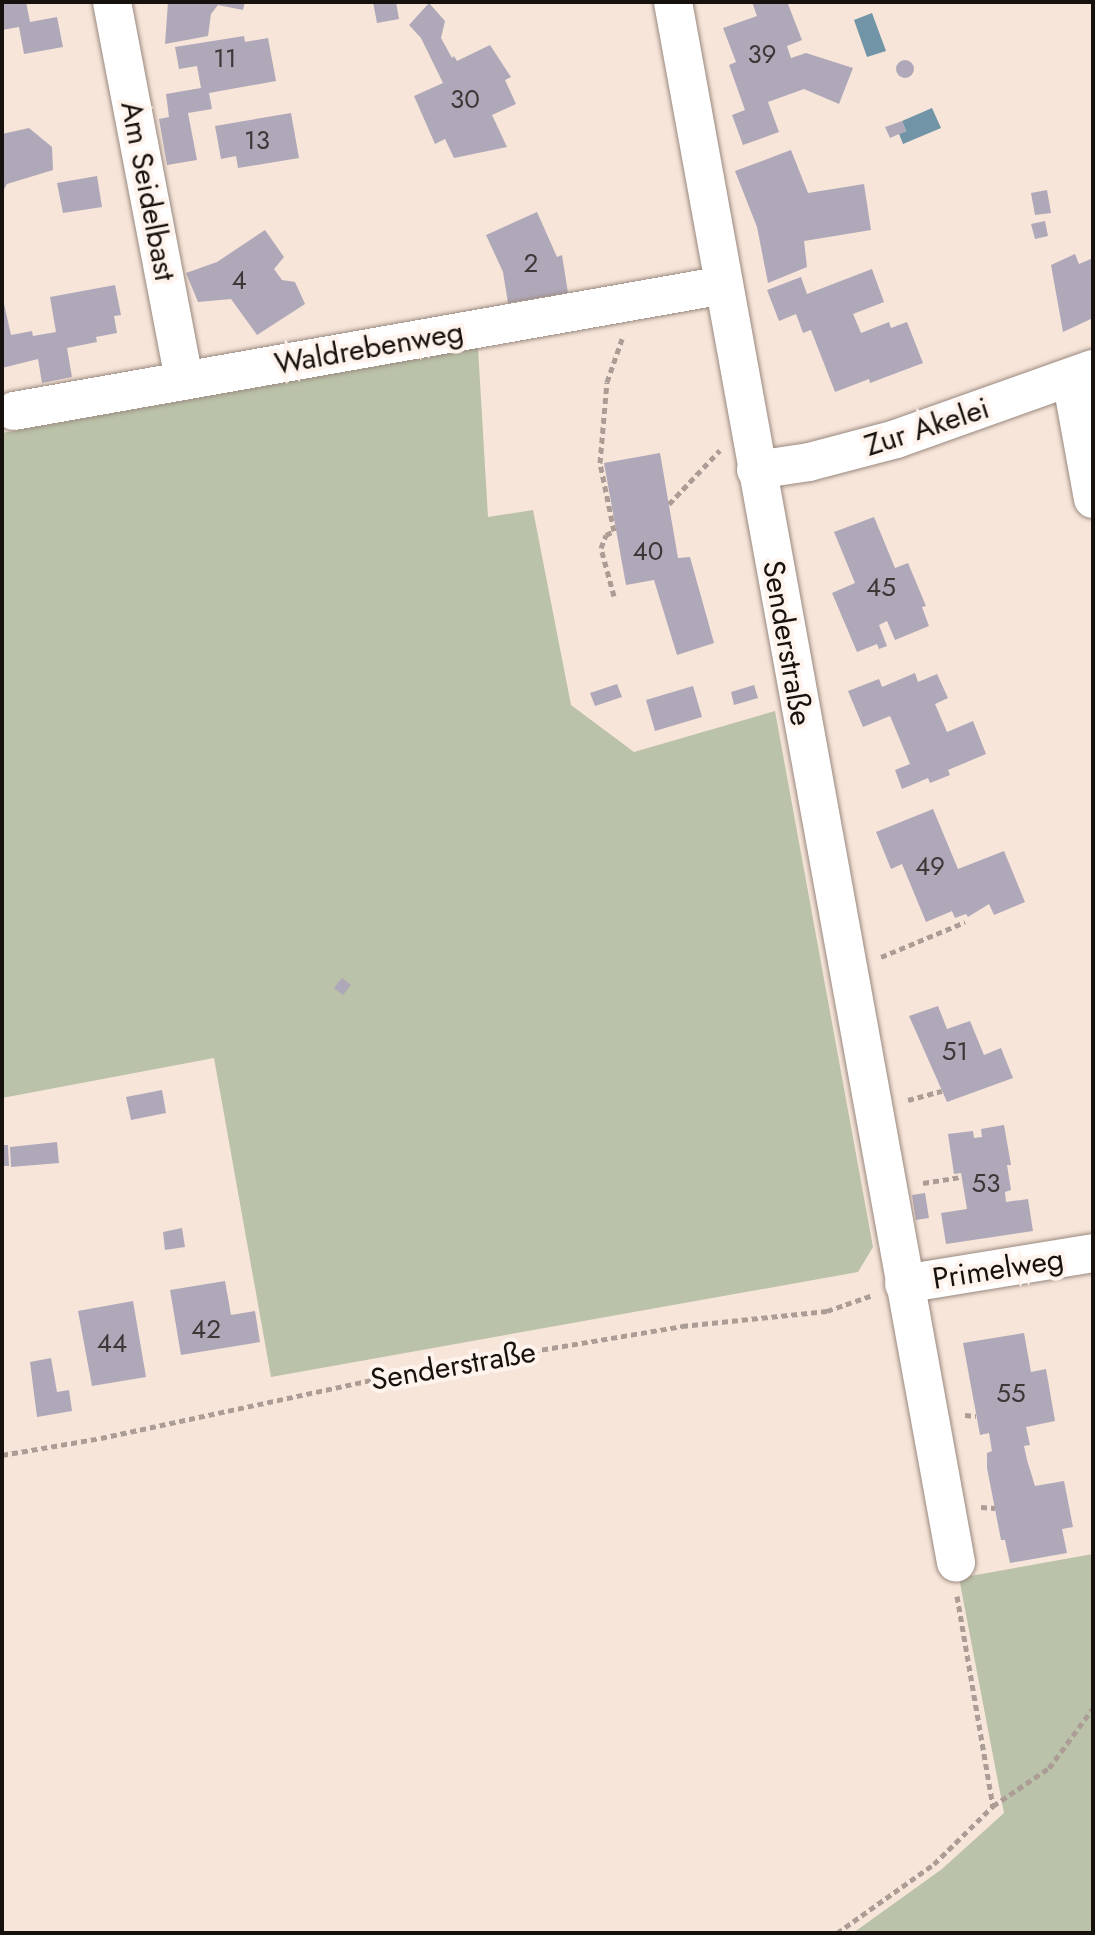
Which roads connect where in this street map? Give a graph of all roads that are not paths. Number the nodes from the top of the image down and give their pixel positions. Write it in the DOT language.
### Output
graph roads {
  1 [pos="112,2"];
  2 [pos="673,2"];
  3 [pos="724,285"];
  4 [pos="1082,373"];
  5 [pos="184,380"];
  6 [pos="14,411"];
  7 [pos="756,470"];
  8 [pos="1093,499"];
  9 [pos="1093,1253"];
  10 [pos="904,1284"];
  11 [pos="956,1563"];
  1 -- 5 [label="street, Am Seidelbast"];
  2 -- 3 [label="street, Senderstraße"];
  3 -- 5 [label="street, Waldrebenweg"];
  3 -- 7 [label="street, Senderstraße"];
  4 -- 7 [label="street, Zur Akelei"];
  4 -- 8 [label="street"];
  5 -- 6 [label="street, Waldrebenweg"];
  7 -- 10 [label="street, Senderstraße"];
  9 -- 10 [label="street, Primelweg"];
  10 -- 11 [label="street, Senderstraße"];
}
